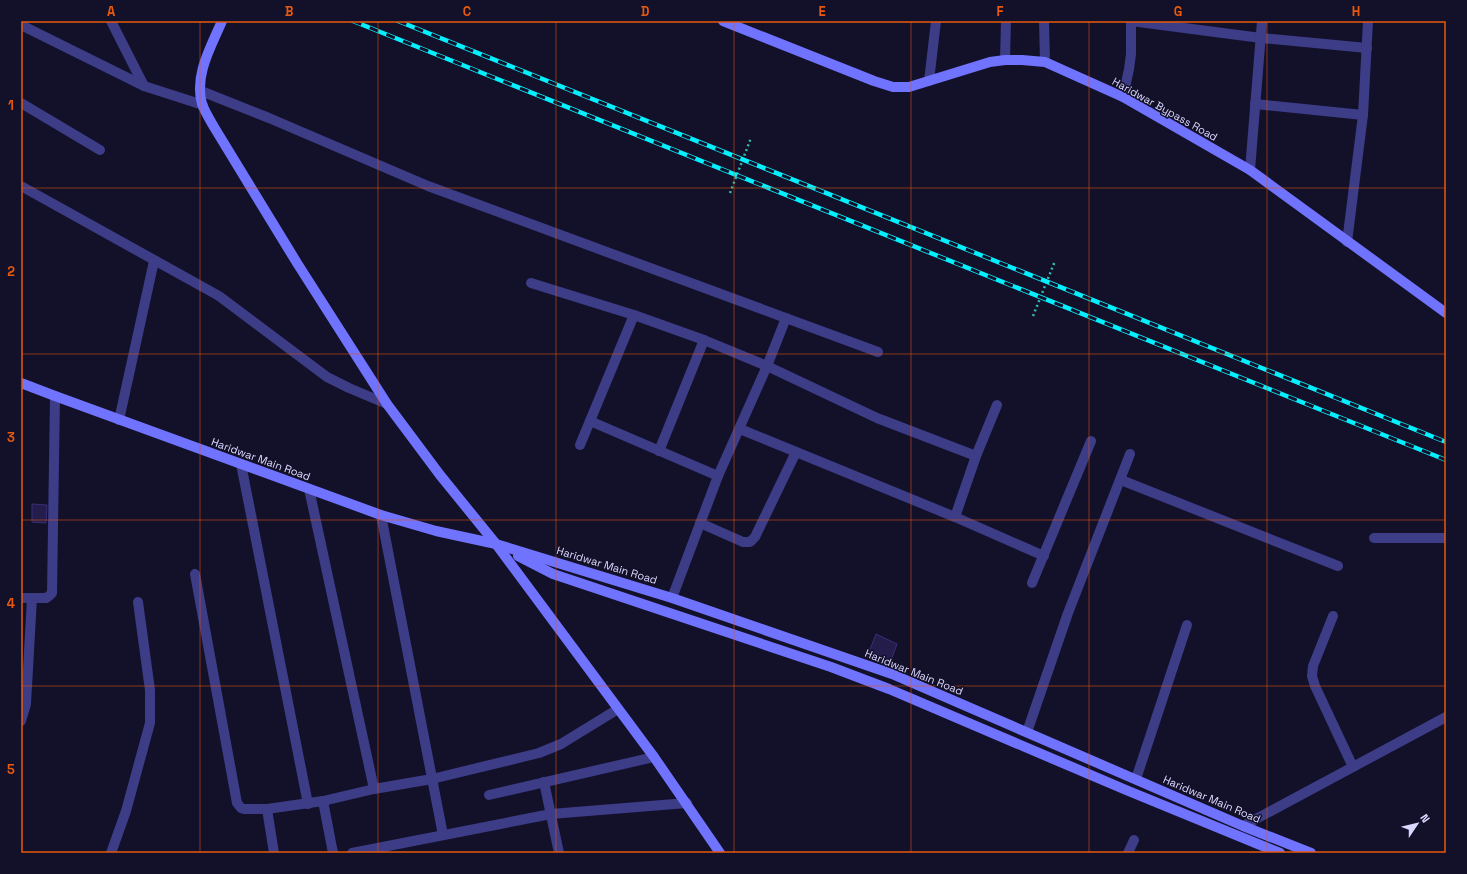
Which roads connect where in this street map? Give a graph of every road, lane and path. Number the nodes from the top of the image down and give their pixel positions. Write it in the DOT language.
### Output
graph roads {
  1 [pos="111,21"];
  2 [pos="222,21"];
  3 [pos="723,21"];
  4 [pos="936,21"];
  5 [pos="1006,21"];
  6 [pos="1044,21"];
  7 [pos="1130,21"];
  8 [pos="1262,21"];
  9 [pos="1368,21"];
  10 [pos="21,26"];
  11 [pos="1261,38"];
  12 [pos="1367,48"];
  13 [pos="1005,60"];
  14 [pos="1045,62"];
  15 [pos="929,81"];
  16 [pos="144,86"];
  17 [pos="201,92"];
  18 [pos="1123,97"];
  19 [pos="21,103"];
  20 [pos="1255,104"];
  21 [pos="203,105"];
  22 [pos="1363,115"];
  23 [pos="751,138"];
  24 [pos="100,150"];
  25 [pos="1250,170"];
  26 [pos="21,186"];
  27 [pos="730,194"];
  28 [pos="1347,242"];
  29 [pos="154,261"];
  30 [pos="1054,261"];
  31 [pos="531,283"];
  32 [pos="1446,313"];
  33 [pos="634,315"];
  34 [pos="1033,316"];
  35 [pos="786,318"];
  36 [pos="704,340"];
  37 [pos="878,352"];
  38 [pos="767,366"];
  39 [pos="21,383"];
  40 [pos="55,396"];
  41 [pos="387,404"];
  42 [pos="997,406"];
  43 [pos="119,420"];
  44 [pos="590,421"];
  45 [pos="740,429"];
  46 [pos="1091,441"];
  47 [pos="580,445"];
  48 [pos="659,451"];
  49 [pos="796,452"];
  50 [pos="1130,454"];
  51 [pos="976,456"];
  52 [pos="241,464"];
  53 [pos="718,476"];
  54 [pos="1120,480"];
  55 [pos="309,489"];
  56 [pos="381,515"];
  57 [pos="955,517"];
  58 [pos="700,523"];
  59 [pos="1374,538"];
  60 [pos="1446,538"];
  61 [pos="496,544"];
  62 [pos="1044,556"];
  63 [pos="1338,566"];
  64 [pos="194,574"];
  65 [pos="1032,584"];
  66 [pos="21,598"];
  67 [pos="32,598"];
  68 [pos="672,598"];
  69 [pos="138,602"];
  70 [pos="1332,616"];
  71 [pos="1187,625"];
  72 [pos="618,709"];
  73 [pos="1446,717"];
  74 [pos="21,721"];
  75 [pos="1027,732"];
  76 [pos="654,757"];
  77 [pos="1353,767"];
  78 [pos="432,779"];
  79 [pos="1136,779"];
  80 [pos="544,782"];
  81 [pos="374,789"];
  82 [pos="489,795"];
  83 [pos="323,801"];
  84 [pos="687,803"];
  85 [pos="308,804"];
  86 [pos="267,809"];
  87 [pos="551,814"];
  88 [pos="1243,826"];
  89 [pos="443,835"];
  90 [pos="1134,840"];
  91 [pos="718,852"];
  92 [pos="111,853"];
  93 [pos="274,853"];
  94 [pos="333,853"];
  95 [pos="352,853"];
  96 [pos="559,853"];
  97 [pos="1128,853"];
  98 [pos="1280,853"];
  99 [pos="1311,853"];
  1 -- 16 [label="street"];
  2 -- 17 [label="main road"];
  3 -- 15 [label="main road, Haridwar Bypass Road"];
  4 -- 15 [label="street"];
  5 -- 13 [label="street"];
  6 -- 14 [label="street"];
  7 -- 11 [label="street"];
  7 -- 18 [label="street"];
  8 -- 11 [label="street"];
  9 -- 12 [label="street"];
  10 -- 16 [label="street"];
  11 -- 12 [label="street"];
  11 -- 20 [label="street"];
  12 -- 22 [label="street"];
  13 -- 14 [label="main road, Haridwar Bypass Road"];
  13 -- 15 [label="main road, Haridwar Bypass Road"];
  14 -- 18 [label="main road, Haridwar Bypass Road"];
  16 -- 21 [label="street"];
  17 -- 21 [label="main road"];
  17 -- 35 [label="street"];
  18 -- 25 [label="main road, Haridwar Bypass Road"];
  19 -- 24 [label="street"];
  20 -- 22 [label="street"];
  20 -- 25 [label="street"];
  21 -- 41 [label="main road"];
  22 -- 28 [label="street"];
  23 -- 27 [label="path"];
  25 -- 28 [label="main road, Haridwar Bypass Road"];
  26 -- 29 [label="street"];
  28 -- 32 [label="main road, Haridwar Bypass Road"];
  29 -- 41 [label="street"];
  29 -- 43 [label="street"];
  30 -- 34 [label="path"];
  31 -- 33 [label="street"];
  33 -- 36 [label="street"];
  33 -- 44 [label="street"];
  35 -- 37 [label="street"];
  35 -- 38 [label="street"];
  36 -- 38 [label="street"];
  36 -- 48 [label="street"];
  38 -- 45 [label="street"];
  38 -- 51 [label="street"];
  39 -- 40 [label="main road, Haridwar Main Road"];
  40 -- 43 [label="main road, Haridwar Main Road"];
  40 -- 67 [label="street"];
  41 -- 61 [label="main road"];
  42 -- 51 [label="street"];
  43 -- 52 [label="main road, Haridwar Main Road"];
  44 -- 47 [label="street"];
  44 -- 48 [label="street"];
  45 -- 49 [label="street"];
  45 -- 53 [label="street"];
  46 -- 62 [label="street"];
  48 -- 53 [label="street"];
  49 -- 57 [label="street"];
  49 -- 58 [label="street"];
  50 -- 54 [label="street"];
  51 -- 57 [label="street"];
  52 -- 55 [label="main road, Haridwar Main Road"];
  52 -- 85 [label="street"];
  53 -- 58 [label="street"];
  54 -- 63 [label="street"];
  54 -- 75 [label="street"];
  55 -- 56 [label="main road, Haridwar Main Road"];
  55 -- 81 [label="street"];
  56 -- 61 [label="main road, Haridwar Main Road"];
  56 -- 78 [label="street"];
  57 -- 62 [label="street"];
  58 -- 68 [label="street"];
  59 -- 60 [label="street"];
  61 -- 68 [label="main road, Haridwar Main Road"];
  61 -- 72 [label="main road"];
  61 -- 98 [label="main road, Haridwar Main Road"];
  62 -- 65 [label="street"];
  64 -- 86 [label="street"];
  66 -- 67 [label="street"];
  67 -- 74 [label="street"];
  68 -- 75 [label="main road, Haridwar Main Road"];
  69 -- 92 [label="street"];
  70 -- 77 [label="street"];
  71 -- 79 [label="street"];
  72 -- 76 [label="main road"];
  72 -- 78 [label="street"];
  73 -- 77 [label="street"];
  75 -- 79 [label="main road, Haridwar Main Road"];
  76 -- 80 [label="street"];
  76 -- 84 [label="main road"];
  77 -- 88 [label="street"];
  78 -- 81 [label="street"];
  78 -- 89 [label="street"];
  79 -- 88 [label="main road, Haridwar Main Road"];
  80 -- 82 [label="street"];
  80 -- 87 [label="street"];
  81 -- 83 [label="street"];
  83 -- 85 [label="street"];
  83 -- 94 [label="street"];
  84 -- 87 [label="street"];
  84 -- 91 [label="main road"];
  85 -- 86 [label="street"];
  86 -- 93 [label="street"];
  87 -- 89 [label="street"];
  87 -- 96 [label="street"];
  88 -- 99 [label="main road, Haridwar Main Road"];
  89 -- 95 [label="street"];
  90 -- 97 [label="street"];
}
